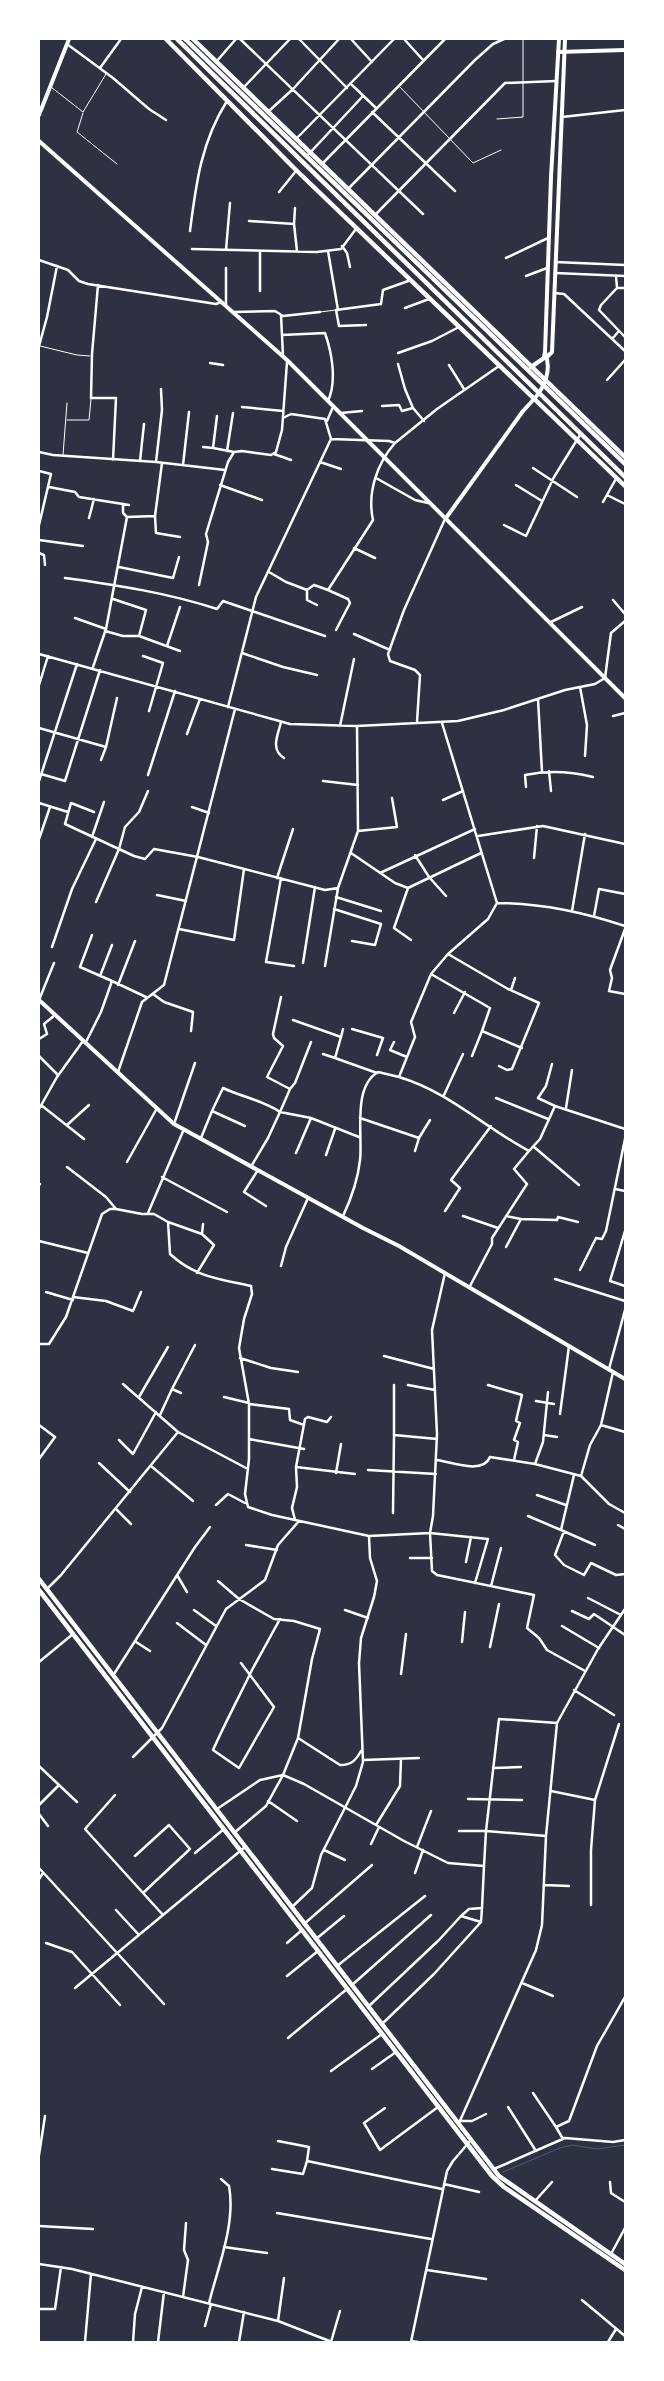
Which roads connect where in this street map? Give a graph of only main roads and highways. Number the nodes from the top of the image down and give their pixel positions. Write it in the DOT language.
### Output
graph roads {
  1 [pos="166,39"];
  2 [pos="177,39"];
  3 [pos="185,39"];
  4 [pos="193,39"];
  5 [pos="319,166"];
  6 [pos="546,355"];
  7 [pos="533,367"];
  8 [pos="526,368"];
  9 [pos="625,457"];
  10 [pos="625,464"];
  11 [pos="625,477"];
  12 [pos="625,486"];
  13 [pos="39,1579"];
  14 [pos="39,1590"];
  15 [pos="458,2123"];
  16 [pos="625,2264"];
  17 [pos="625,2270"];
  1 -- 12 [label="main road"];
  2 -- 11 [label="main road"];
  3 -- 5 [label="main road"];
  4 -- 5 [label="main road"];
  5 -- 7 [label="main road"];
  5 -- 8 [label="main road"];
  6 -- 7 [label="main road"];
  7 -- 8 [label="main road"];
  7 -- 9 [label="main road"];
  8 -- 10 [label="main road"];
  13 -- 15 [label="main road"];
  14 -- 15 [label="main road"];
  15 -- 16 [label="main road"];
  15 -- 17 [label="main road"];
}
